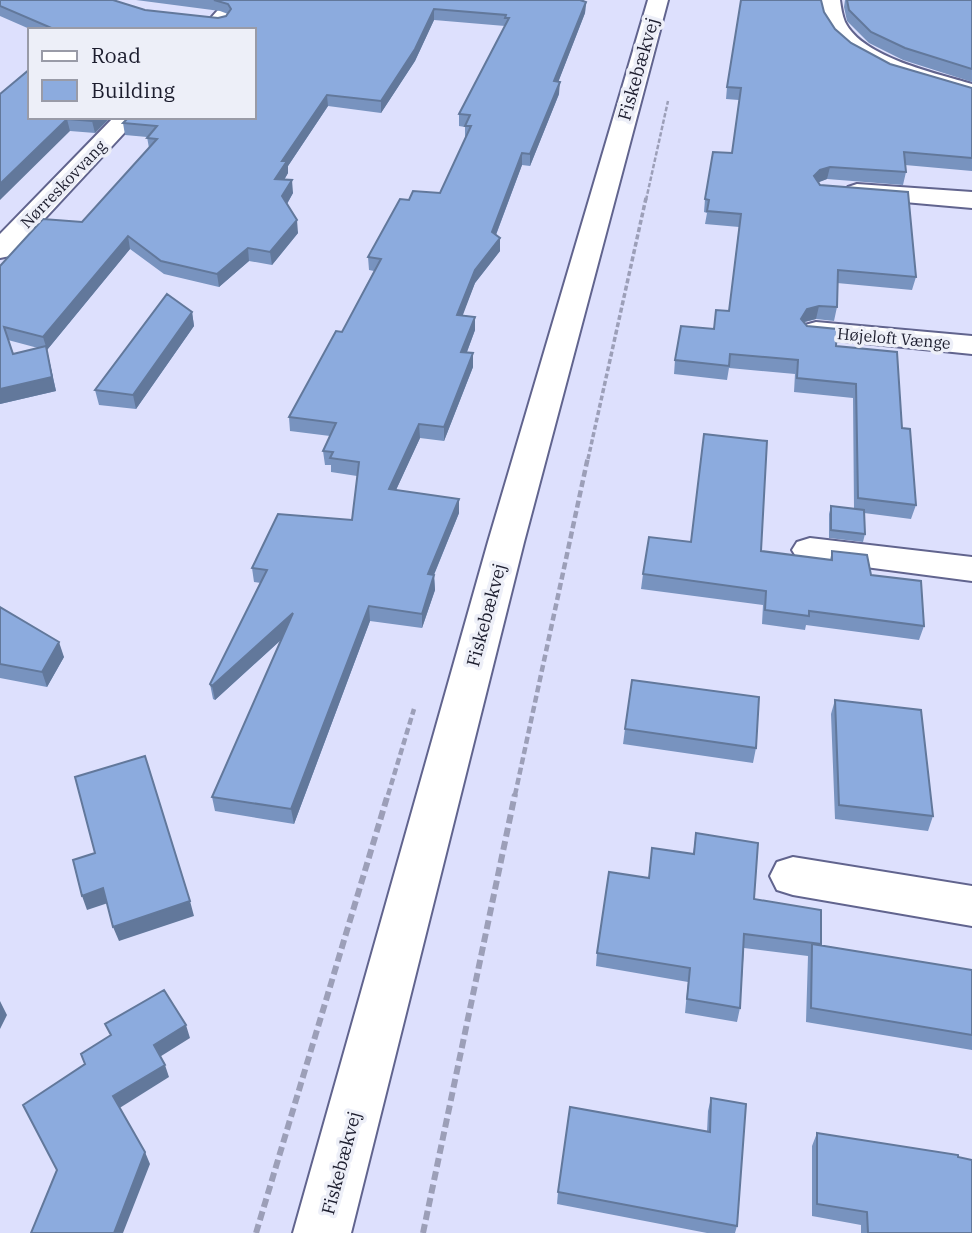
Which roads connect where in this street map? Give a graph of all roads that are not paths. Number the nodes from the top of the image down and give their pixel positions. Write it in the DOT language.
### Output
graph roads {
  1 [pos="239,0"];
  2 [pos="658,0"];
  3 [pos="830,0"];
  4 [pos="192,17"];
  5 [pos="215,25"];
  6 [pos="972,91"];
  7 [pos="125,119"];
  8 [pos="827,190"];
  9 [pos="972,200"];
  10 [pos="0,250"];
  11 [pos="816,331"];
  12 [pos="972,345"];
  13 [pos="810,550"];
  14 [pos="972,569"];
  15 [pos="793,876"];
  16 [pos="972,906"];
  17 [pos="322,1233"];
  1 -- 5 [label="street"];
  2 -- 17 [label="street, Fiskebækvej"];
  3 -- 6 [label="street"];
  4 -- 5 [label="street"];
  7 -- 10 [label="street, Nørreskovvang"];
  8 -- 9 [label="street"];
  11 -- 12 [label="street, Højeloft Vænge"];
  13 -- 14 [label="street"];
  15 -- 16 [label="street"];
}
